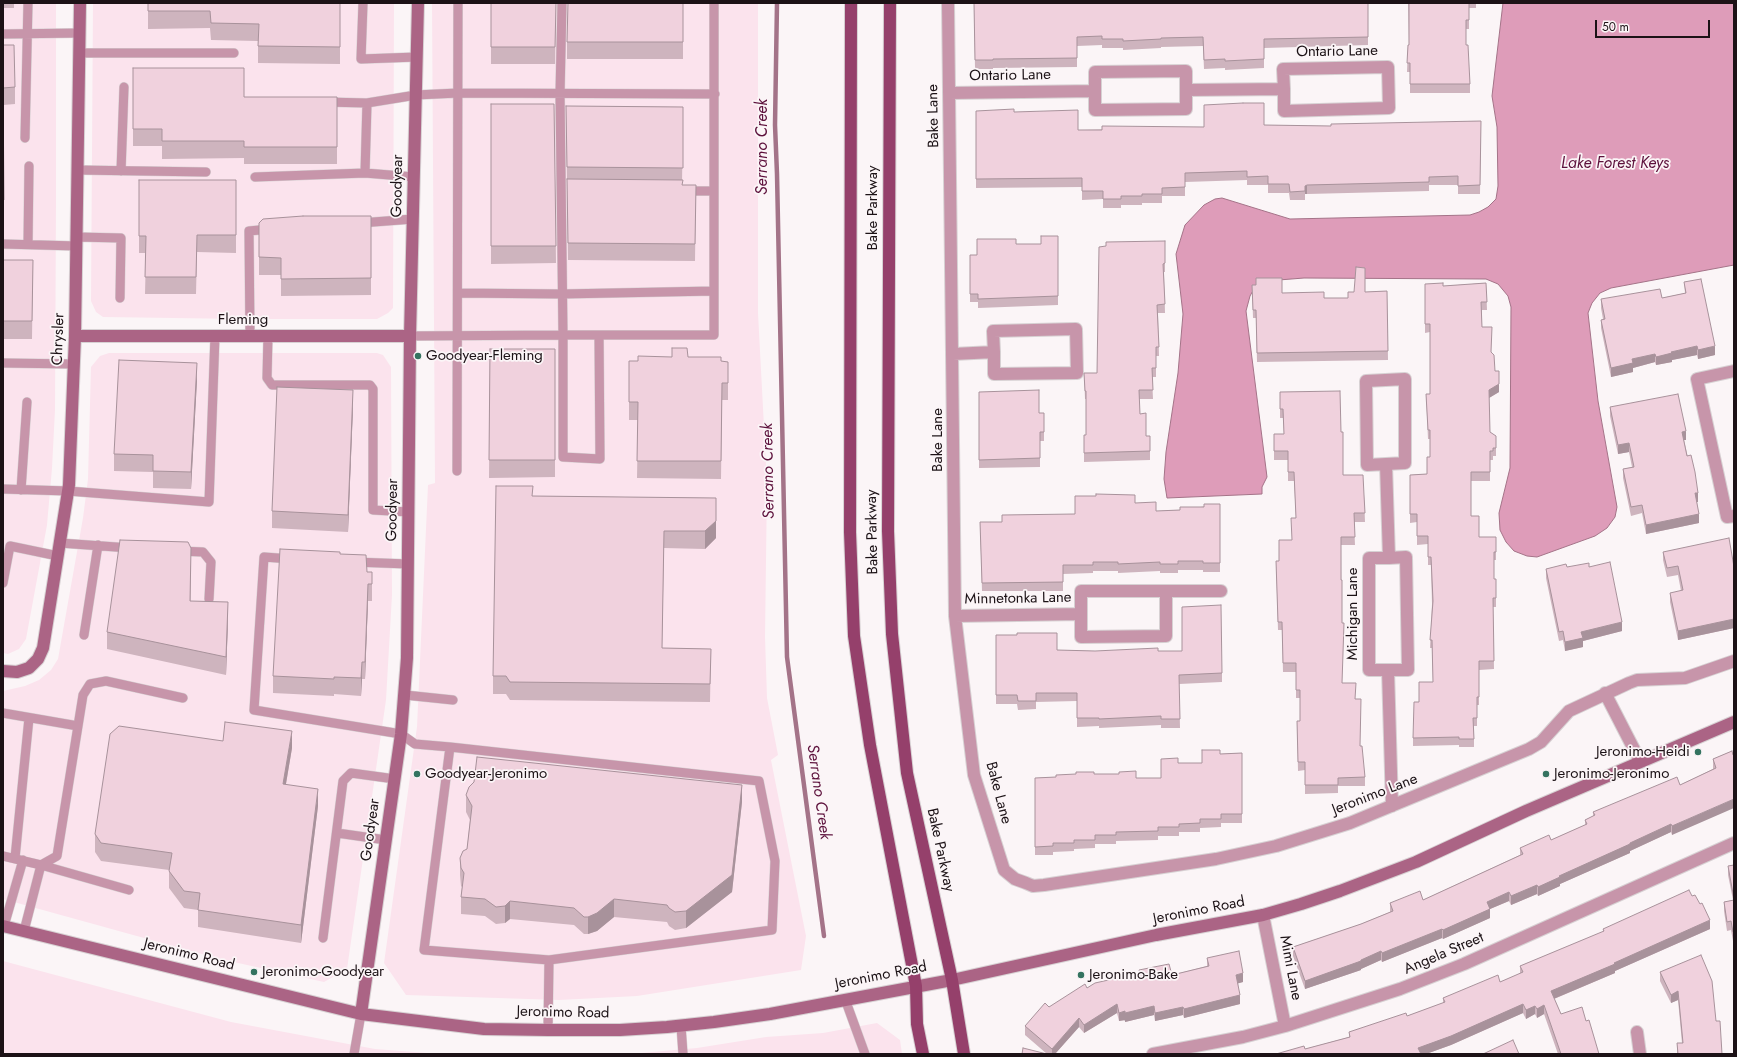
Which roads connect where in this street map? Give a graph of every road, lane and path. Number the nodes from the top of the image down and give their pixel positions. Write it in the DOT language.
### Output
graph roads {
  1 [pos="28,3"];
  2 [pos="80,3"];
  3 [pos="363,3"];
  4 [pos="418,3"];
  5 [pos="458,3"];
  6 [pos="562,3"];
  7 [pos="714,3"];
  8 [pos="851,3"];
  9 [pos="890,3"];
  10 [pos="948,3"];
  11 [pos="80,33"];
  12 [pos="3,34"];
  13 [pos="28,34"];
  14 [pos="80,53"];
  15 [pos="234,53"];
  16 [pos="417,57"];
  17 [pos="124,87"];
  18 [pos="1284,89"];
  19 [pos="1186,90"];
  20 [pos="1095,91"];
  21 [pos="949,93"];
  22 [pos="458,94"];
  23 [pos="560,94"];
  24 [pos="714,94"];
  25 [pos="416,95"];
  26 [pos="313,102"];
  27 [pos="367,103"];
  28 [pos="25,138"];
  29 [pos="29,166"];
  30 [pos="78,170"];
  31 [pos="121,171"];
  32 [pos="206,172"];
  33 [pos="364,174"];
  34 [pos="255,177"];
  35 [pos="414,177"];
  36 [pos="676,190"];
  37 [pos="714,191"];
  38 [pos="413,219"];
  39 [pos="350,223"];
  40 [pos="280,228"];
  41 [pos="77,241"];
  42 [pos="3,244"];
  43 [pos="28,244"];
  44 [pos="714,291"];
  45 [pos="458,293"];
  46 [pos="562,294"];
  47 [pos="120,298"];
  48 [pos="458,334"];
  49 [pos="563,335"];
  50 [pos="599,335"];
  51 [pos="75,336"];
  52 [pos="215,336"];
  53 [pos="250,336"];
  54 [pos="268,336"];
  55 [pos="410,336"];
  56 [pos="994,352"];
  57 [pos="953,354"];
  58 [pos="3,363"];
  59 [pos="74,364"];
  60 [pos="1734,371"];
  61 [pos="27,402"];
  62 [pos="1386,464"];
  63 [pos="457,471"];
  64 [pos="3,489"];
  65 [pos="21,490"];
  66 [pos="68,491"];
  67 [pos="409,512"];
  68 [pos="1734,516"];
  69 [pos="60,543"];
  70 [pos="98,546"];
  71 [pos="136,548"];
  72 [pos="173,550"];
  73 [pos="58,556"];
  74 [pos="1389,558"];
  75 [pos="304,559"];
  76 [pos="344,561"];
  77 [pos="408,564"];
  78 [pos="3,583"];
  79 [pos="1166,591"];
  80 [pos="1221,591"];
  81 [pos="209,599"];
  82 [pos="1081,614"];
  83 [pos="955,616"];
  84 [pos="84,635"];
  85 [pos="1734,661"];
  86 [pos="1388,670"];
  87 [pos="3,671"];
  88 [pos="1605,693"];
  89 [pos="405,695"];
  90 [pos="183,698"];
  91 [pos="453,700"];
  92 [pos="3,713"];
  93 [pos="29,718"];
  94 [pos="1734,722"];
  95 [pos="78,726"];
  96 [pos="401,734"];
  97 [pos="450,747"];
  98 [pos="1640,762"];
  99 [pos="395,779"];
  100 [pos="1392,806"];
  101 [pos="337,833"];
  102 [pos="386,840"];
  103 [pos="1734,843"];
  104 [pos="3,856"];
  105 [pos="19,859"];
  106 [pos="41,865"];
  107 [pos="1004,870"];
  108 [pos="129,890"];
  109 [pos="1263,915"];
  110 [pos="4,926"];
  111 [pos="24,931"];
  112 [pos="323,938"];
  113 [pos="549,960"];
  114 [pos="952,980"];
  115 [pos="916,986"];
  116 [pos="845,999"];
  117 [pos="361,1014"];
  118 [pos="681,1026"];
  119 [pos="1285,1026"];
  120 [pos="548,1030"];
  121 [pos="1637,1032"];
  122 [pos="354,1054"];
  123 [pos="683,1054"];
  124 [pos="864,1054"];
  125 [pos="923,1054"];
  126 [pos="964,1054"];
  127 [pos="1153,1054"];
  128 [pos="1640,1054"];
  1 -- 13 [label="lane"];
  2 -- 11 [label="street, Chrysler"];
  3 -- 16 [label="lane"];
  4 -- 16 [label="street, Goodyear"];
  5 -- 22 [label="lane"];
  6 -- 23 [label="lane"];
  7 -- 24 [label="lane"];
  8 -- 115 [label="main road, Bake Parkway"];
  9 -- 114 [label="main road, Bake Parkway"];
  10 -- 21 [label="street, Bake Lane"];
  11 -- 13 [label="lane"];
  11 -- 14 [label="street, Chrysler"];
  12 -- 13 [label="lane"];
  13 -- 28 [label="lane"];
  14 -- 15 [label="lane"];
  14 -- 30 [label="street, Chrysler"];
  16 -- 25 [label="street, Goodyear"];
  17 -- 31 [label="lane"];
  18 -- 18 [label="street, Ontario Lane"];
  18 -- 19 [label="street"];
  19 -- 20 [label="street"];
  19 -- 20 [label="street"];
  20 -- 21 [label="street, Ontario Lane"];
  21 -- 57 [label="street, Bake Lane"];
  22 -- 23 [label="lane"];
  22 -- 25 [label="lane"];
  22 -- 45 [label="lane"];
  23 -- 24 [label="lane"];
  23 -- 46 [label="lane"];
  24 -- 37 [label="lane"];
  25 -- 27 [label="lane"];
  25 -- 35 [label="street, Goodyear"];
  26 -- 27 [label="lane"];
  27 -- 33 [label="lane"];
  29 -- 43 [label="lane"];
  30 -- 31 [label="lane"];
  30 -- 41 [label="street, Chrysler"];
  31 -- 32 [label="lane"];
  33 -- 34 [label="lane"];
  33 -- 35 [label="lane"];
  35 -- 38 [label="street, Goodyear"];
  36 -- 37 [label="lane"];
  37 -- 44 [label="lane"];
  38 -- 39 [label="lane"];
  38 -- 55 [label="street, Goodyear"];
  40 -- 53 [label="lane"];
  41 -- 43 [label="lane"];
  41 -- 47 [label="lane"];
  41 -- 51 [label="street, Chrysler"];
  42 -- 43 [label="lane"];
  44 -- 46 [label="lane"];
  44 -- 50 [label="lane"];
  45 -- 46 [label="lane"];
  45 -- 48 [label="lane"];
  46 -- 49 [label="lane"];
  48 -- 49 [label="lane"];
  48 -- 55 [label="lane"];
  48 -- 63 [label="lane"];
  49 -- 50 [label="lane"];
  49 -- 50 [label="lane"];
  51 -- 52 [label="street, Fleming"];
  51 -- 59 [label="street, Chrysler"];
  52 -- 53 [label="street, Fleming"];
  52 -- 66 [label="lane"];
  53 -- 54 [label="street, Fleming"];
  54 -- 55 [label="street, Fleming"];
  54 -- 67 [label="lane"];
  55 -- 67 [label="street, Goodyear"];
  56 -- 56 [label="street"];
  56 -- 57 [label="street"];
  57 -- 83 [label="street, Bake Lane"];
  58 -- 59 [label="lane"];
  59 -- 66 [label="street, Chrysler"];
  60 -- 68 [label="street"];
  61 -- 65 [label="lane"];
  62 -- 62 [label="street"];
  62 -- 74 [label="street"];
  64 -- 65 [label="lane"];
  65 -- 66 [label="lane"];
  66 -- 69 [label="street, Chrysler"];
  67 -- 77 [label="street, Goodyear"];
  69 -- 70 [label="lane"];
  69 -- 73 [label="street, Chrysler"];
  70 -- 71 [label="lane"];
  70 -- 84 [label="lane"];
  72 -- 81 [label="lane"];
  73 -- 78 [label="lane"];
  73 -- 87 [label="street, Chrysler"];
  74 -- 86 [label="street, Michigan Lane"];
  74 -- 86 [label="street, Michigan Lane"];
  75 -- 96 [label="lane"];
  76 -- 77 [label="lane"];
  77 -- 89 [label="street, Goodyear"];
  79 -- 80 [label="street"];
  79 -- 82 [label="street, Minnetonka Lane"];
  79 -- 82 [label="street, Minnetonka Lane"];
  82 -- 83 [label="street, Minnetonka Lane"];
  83 -- 107 [label="street, Bake Lane"];
  85 -- 88 [label="street, Jeronimo Lane"];
  86 -- 100 [label="street"];
  88 -- 98 [label="street"];
  88 -- 100 [label="street, Jeronimo Lane"];
  89 -- 91 [label="lane"];
  89 -- 96 [label="street, Goodyear"];
  90 -- 95 [label="lane"];
  92 -- 93 [label="lane"];
  93 -- 95 [label="lane"];
  93 -- 105 [label="lane"];
  94 -- 98 [label="street, Jeronimo Road"];
  95 -- 106 [label="lane"];
  96 -- 97 [label="lane"];
  96 -- 99 [label="street, Goodyear"];
  97 -- 113 [label="lane"];
  97 -- 113 [label="lane"];
  98 -- 109 [label="street, Jeronimo Road"];
  99 -- 101 [label="lane"];
  99 -- 102 [label="street, Goodyear"];
  100 -- 107 [label="street, Jeronimo Lane"];
  101 -- 102 [label="lane"];
  101 -- 112 [label="lane"];
  102 -- 117 [label="street, Goodyear"];
  103 -- 119 [label="street, Angela Street"];
  104 -- 105 [label="lane"];
  105 -- 106 [label="lane"];
  105 -- 110 [label="lane"];
  106 -- 108 [label="lane"];
  106 -- 111 [label="lane"];
  109 -- 114 [label="street, Jeronimo Road"];
  109 -- 119 [label="street, Mimi Lane"];
  110 -- 111 [label="street, Jeronimo Road"];
  111 -- 117 [label="street, Jeronimo Road"];
  113 -- 120 [label="lane"];
  114 -- 115 [label="street, Jeronimo Road"];
  114 -- 126 [label="main road, Bake Parkway"];
  115 -- 116 [label="street, Jeronimo Road"];
  115 -- 125 [label="main road, Bake Parkway"];
  116 -- 118 [label="street, Jeronimo Road"];
  116 -- 124 [label="lane"];
  117 -- 120 [label="street, Jeronimo Road"];
  117 -- 122 [label="lane"];
  118 -- 120 [label="street, Jeronimo Road"];
  118 -- 123 [label="lane"];
  119 -- 127 [label="street, Angela Street"];
  121 -- 128 [label="street"];
}
